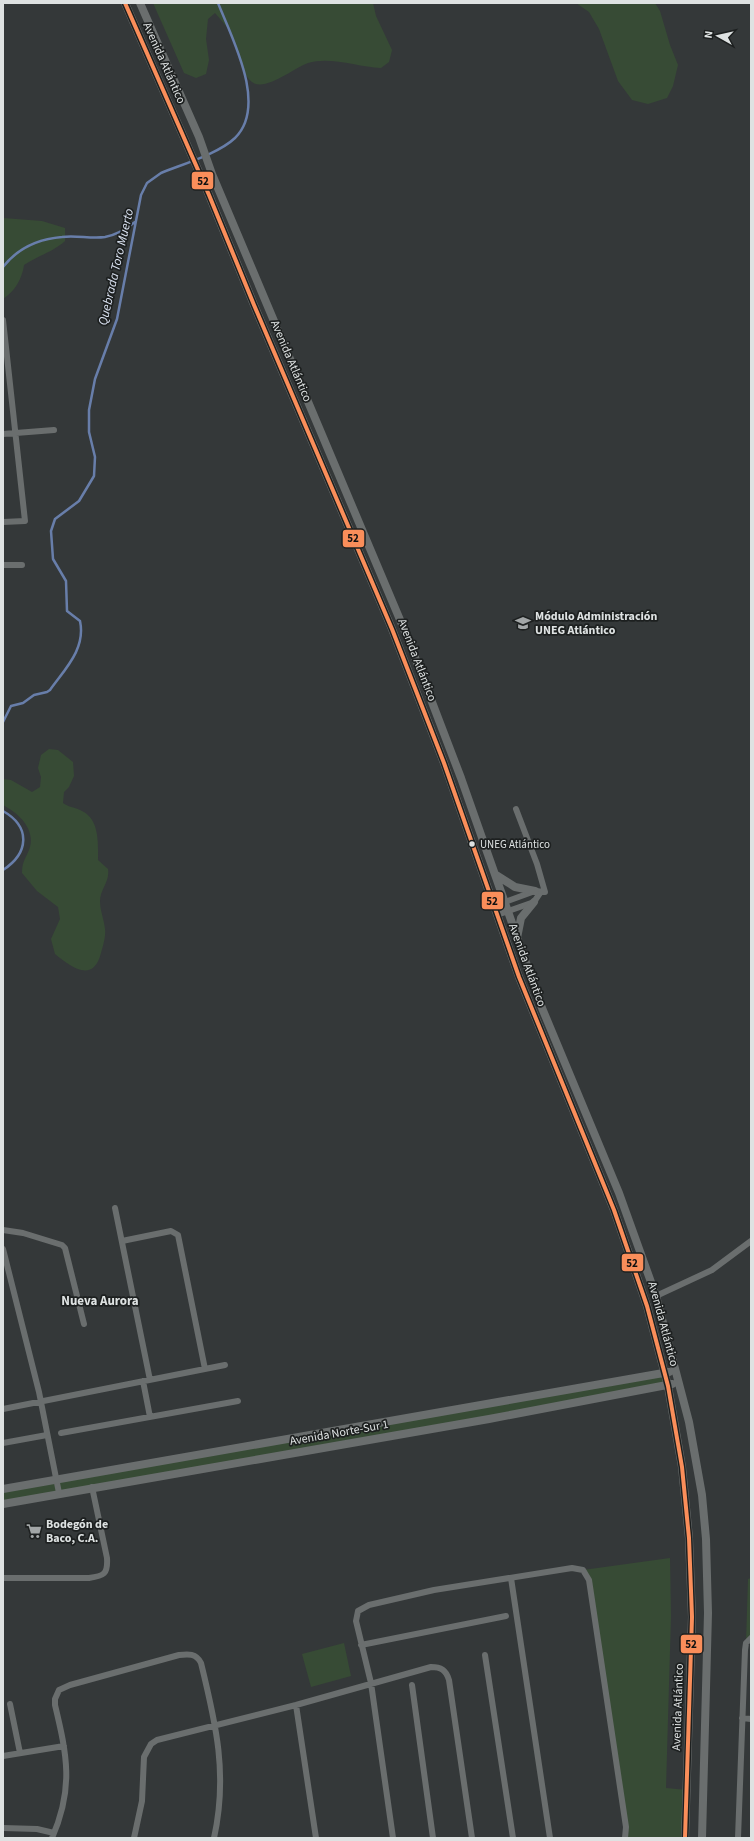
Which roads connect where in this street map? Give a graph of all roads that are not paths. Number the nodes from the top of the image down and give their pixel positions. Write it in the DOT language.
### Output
graph roads {
  1 [pos="125,3"];
  2 [pos="140,3"];
  3 [pos="3,320"];
  4 [pos="54,430"];
  5 [pos="14,433"];
  6 [pos="3,434"];
  7 [pos="3,522"];
  8 [pos="3,565"];
  9 [pos="22,565"];
  10 [pos="516,810"];
  11 [pos="496,875"];
  12 [pos="538,892"];
  13 [pos="534,902"];
  14 [pos="504,903"];
  15 [pos="494,906"];
  16 [pos="507,912"];
  17 [pos="497,915"];
  18 [pos="517,939"];
  19 [pos="116,1208"];
  20 [pos="3,1230"];
  21 [pos="122,1241"];
  22 [pos="751,1242"];
  23 [pos="3,1249"];
  24 [pos="656,1296"];
  25 [pos="84,1324"];
  26 [pos="225,1365"];
  27 [pos="205,1369"];
  28 [pos="676,1371"];
  29 [pos="664,1372"];
  30 [pos="150,1380"];
  31 [pos="143,1381"];
  32 [pos="679,1383"];
  33 [pos="668,1386"];
  34 [pos="40,1401"];
  35 [pos="238,1401"];
  36 [pos="3,1408"];
  37 [pos="150,1417"];
  38 [pos="61,1433"];
  39 [pos="47,1435"];
  40 [pos="3,1444"];
  41 [pos="56,1480"];
  42 [pos="92,1487"];
  43 [pos="3,1489"];
  44 [pos="59,1493"];
  45 [pos="3,1504"];
  46 [pos="3,1578"];
  47 [pos="512,1578"];
  48 [pos="506,1616"];
  49 [pos="751,1638"];
  50 [pos="361,1645"];
  51 [pos="485,1655"];
  52 [pos="371,1683"];
  53 [pos="412,1685"];
  54 [pos="10,1704"];
  55 [pos="296,1706"];
  56 [pos="742,1718"];
  57 [pos="751,1719"];
  58 [pos="216,1724"];
  59 [pos="64,1746"];
  60 [pos="20,1753"];
  61 [pos="3,1756"];
  62 [pos="3,1828"];
  63 [pos="53,1836"];
  64 [pos="134,1838"];
  65 [pos="214,1838"];
  66 [pos="316,1838"];
  67 [pos="393,1838"];
  68 [pos="433,1838"];
  69 [pos="472,1838"];
  70 [pos="513,1838"];
  71 [pos="550,1838"];
  72 [pos="625,1838"];
  73 [pos="685,1838"];
  74 [pos="702,1838"];
  75 [pos="738,1838"];
  1 -- 15 [label="main road, Avenida Atlántico"];
  2 -- 11 [label="main road, Avenida Atlántico"];
  3 -- 5 [label="street"];
  4 -- 5 [label="street"];
  5 -- 6 [label="street"];
  5 -- 7 [label="street"];
  8 -- 9 [label="street"];
  10 -- 12 [label="street"];
  11 -- 12 [label="main road"];
  11 -- 14 [label="main road, Avenida Atlántico"];
  12 -- 13 [label="street"];
  12 -- 14 [label="street"];
  13 -- 16 [label="street"];
  13 -- 18 [label="main road"];
  14 -- 15 [label="street"];
  14 -- 16 [label="main road, Avenida Atlántico"];
  15 -- 17 [label="main road, Avenida Atlántico"];
  16 -- 17 [label="street"];
  16 -- 18 [label="main road, Avenida Atlántico"];
  17 -- 29 [label="main road, Avenida Atlántico"];
  18 -- 24 [label="main road, Avenida Atlántico"];
  19 -- 21 [label="street"];
  20 -- 25 [label="street"];
  21 -- 27 [label="street"];
  21 -- 30 [label="street"];
  22 -- 24 [label="street"];
  23 -- 34 [label="street"];
  24 -- 28 [label="main road, Avenida Atlántico"];
  26 -- 27 [label="street"];
  27 -- 30 [label="street"];
  28 -- 29 [label="main road, Avenida Norte-Sur 1"];
  28 -- 32 [label="main road, Avenida Atlántico"];
  29 -- 33 [label="main road, Avenida Atlántico"];
  29 -- 41 [label="main road, Avenida Norte-Sur 1"];
  30 -- 31 [label="street"];
  31 -- 34 [label="street"];
  31 -- 37 [label="street"];
  32 -- 33 [label="main road, Avenida Norte-Sur 1"];
  32 -- 74 [label="main road, Avenida Atlántico"];
  33 -- 42 [label="main road, Avenida Norte-Sur 1"];
  33 -- 73 [label="main road, Avenida Atlántico"];
  34 -- 36 [label="street"];
  34 -- 39 [label="street"];
  35 -- 37 [label="street"];
  37 -- 38 [label="street"];
  39 -- 40 [label="street"];
  39 -- 41 [label="street"];
  41 -- 43 [label="main road, Avenida Norte-Sur 1"];
  41 -- 44 [label="street"];
  42 -- 44 [label="main road, Avenida Norte-Sur 1"];
  42 -- 46 [label="street"];
  44 -- 45 [label="main road, Avenida Norte-Sur 1"];
  47 -- 50 [label="street"];
  47 -- 71 [label="street"];
  47 -- 72 [label="street"];
  48 -- 50 [label="street"];
  49 -- 56 [label="street"];
  50 -- 52 [label="street"];
  51 -- 70 [label="street"];
  52 -- 55 [label="street"];
  52 -- 67 [label="street"];
  52 -- 69 [label="street"];
  53 -- 68 [label="street"];
  54 -- 60 [label="street"];
  55 -- 58 [label="street"];
  55 -- 66 [label="street"];
  56 -- 57 [label="street"];
  56 -- 75 [label="street"];
  58 -- 59 [label="street"];
  58 -- 64 [label="street"];
  58 -- 65 [label="street"];
  59 -- 60 [label="street"];
  59 -- 63 [label="street"];
  60 -- 61 [label="street"];
  62 -- 63 [label="street"];
}
